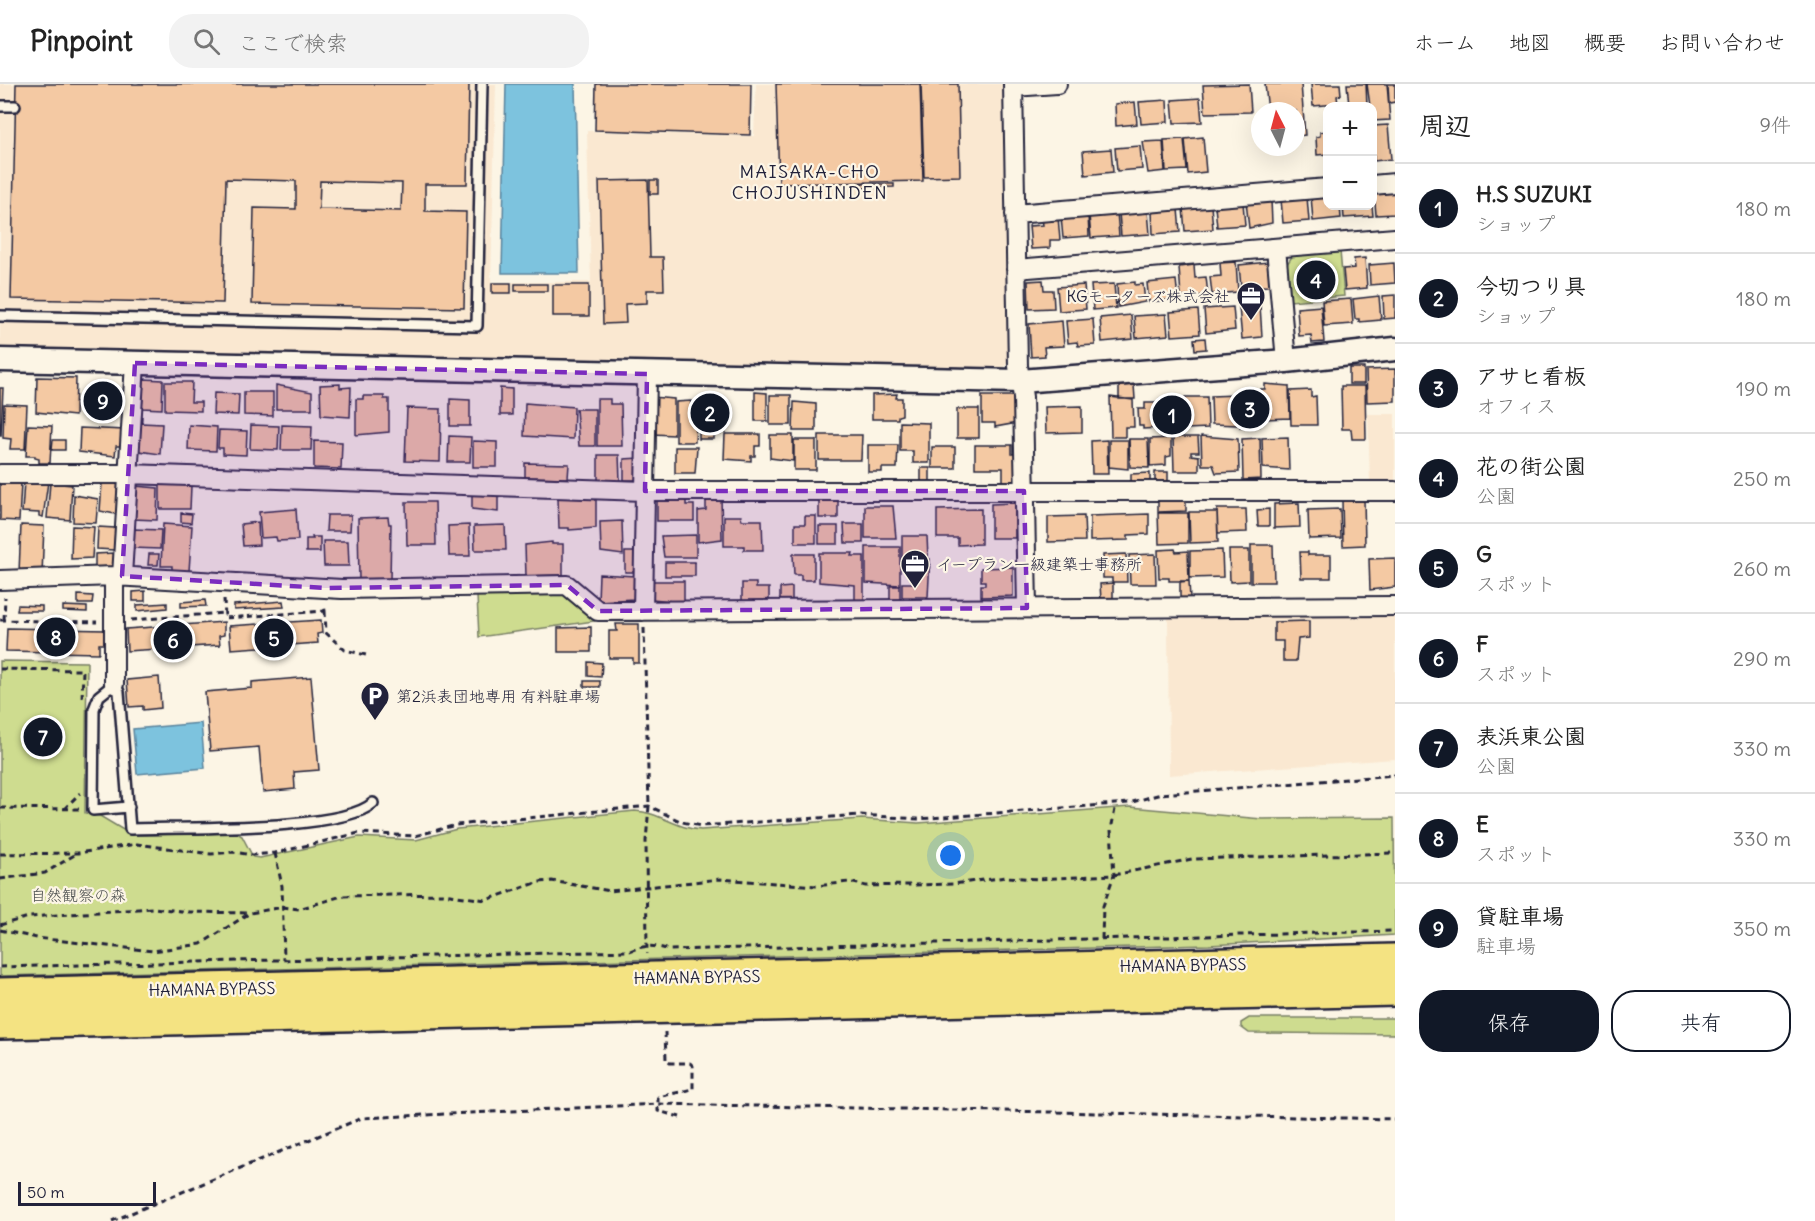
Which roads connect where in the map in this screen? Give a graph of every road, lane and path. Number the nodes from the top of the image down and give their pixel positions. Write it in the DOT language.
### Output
graph roads {
  1 [pos="482,84"];
  2 [pos="1057,84"];
  3 [pos="1013,86"];
  4 [pos="0,106"];
  5 [pos="15,106"];
  6 [pos="1395,183"];
  7 [pos="1377,185"];
  8 [pos="1323,188"];
  9 [pos="1015,213"];
  10 [pos="1395,238"];
  11 [pos="1276,248"];
  12 [pos="1016,269"];
  13 [pos="0,316"];
  14 [pos="1395,349"];
  15 [pos="0,360"];
  16 [pos="1286,361"];
  17 [pos="135,363"];
  18 [pos="647,374"];
  19 [pos="1020,381"];
  20 [pos="0,474"];
  21 [pos="128,474"];
  22 [pos="645,491"];
  23 [pos="1024,491"];
  24 [pos="1395,491"];
  25 [pos="118,576"];
  26 [pos="0,580"];
  27 [pos="224,582"];
  28 [pos="325,588"];
  29 [pos="1395,606"];
  30 [pos="1027,608"];
  31 [pos="325,611"];
  32 [pos="644,611"];
  33 [pos="366,655"];
  34 [pos="0,669"];
  35 [pos="114,684"];
  36 [pos="82,704"];
  37 [pos="1395,775"];
  38 [pos="81,792"];
  39 [pos="373,803"];
  40 [pos="1116,804"];
  41 [pos="649,806"];
  42 [pos="129,807"];
  43 [pos="0,808"];
  44 [pos="63,809"];
  45 [pos="93,810"];
  46 [pos="78,853"];
  47 [pos="275,853"];
  48 [pos="1395,853"];
  49 [pos="0,854"];
  50 [pos="1114,875"];
  51 [pos="0,879"];
  52 [pos="647,888"];
  53 [pos="283,907"];
  54 [pos="250,913"];
  55 [pos="0,927"];
  56 [pos="1395,931"];
  57 [pos="1102,939"];
  58 [pos="647,947"];
  59 [pos="1395,948"];
  60 [pos="284,960"];
  61 [pos="1395,961"];
  62 [pos="0,967"];
  63 [pos="1209,977"];
  64 [pos="1395,989"];
  65 [pos="0,995"];
  66 [pos="1395,1002"];
  67 [pos="0,1022"];
  68 [pos="666,1032"];
  69 [pos="658,1104"];
  70 [pos="680,1117"];
  71 [pos="1395,1119"];
  72 [pos="112,1221"];
  1 -- 13 [label="lane"];
  2 -- 3 [label="street"];
  3 -- 9 [label="street"];
  4 -- 5 [label="lane"];
  6 -- 7 [label="street"];
  8 -- 9 [label="street"];
  9 -- 12 [label="street"];
  10 -- 11 [label="street"];
  11 -- 12 [label="street"];
  11 -- 16 [label="street"];
  12 -- 19 [label="street"];
  14 -- 16 [label="street"];
  15 -- 17 [label="street"];
  16 -- 19 [label="street"];
  17 -- 18 [label="street"];
  17 -- 21 [label="street"];
  18 -- 19 [label="street"];
  18 -- 22 [label="street"];
  19 -- 23 [label="street"];
  20 -- 21 [label="street"];
  21 -- 22 [label="street"];
  21 -- 25 [label="street"];
  22 -- 23 [label="street"];
  22 -- 32 [label="street"];
  23 -- 24 [label="street"];
  23 -- 30 [label="street"];
  25 -- 26 [label="street"];
  25 -- 27 [label="street"];
  25 -- 35 [label="street"];
  27 -- 28 [label="street"];
  27 -- 31 [label="path"];
  28 -- 31 [label="path"];
  28 -- 32 [label="street"];
  29 -- 30 [label="street"];
  30 -- 32 [label="street"];
  31 -- 33 [label="path"];
  32 -- 41 [label="path"];
  34 -- 36 [label="path"];
  35 -- 42 [label="lane"];
  35 -- 45 [label="lane"];
  37 -- 40 [label="path"];
  38 -- 44 [label="path"];
  39 -- 42 [label="lane"];
  40 -- 41 [label="path"];
  40 -- 50 [label="path"];
  41 -- 47 [label="path"];
  41 -- 52 [label="path"];
  42 -- 45 [label="lane"];
  43 -- 44 [label="path"];
  44 -- 45 [label="path"];
  46 -- 47 [label="path"];
  46 -- 49 [label="path"];
  46 -- 51 [label="path"];
  47 -- 53 [label="path"];
  48 -- 50 [label="path"];
  50 -- 52 [label="path"];
  50 -- 57 [label="path"];
  52 -- 53 [label="path"];
  52 -- 58 [label="path"];
  53 -- 54 [label="path"];
  53 -- 60 [label="path"];
  54 -- 55 [label="path"];
  54 -- 55 [label="path"];
  56 -- 57 [label="path"];
  57 -- 58 [label="path"];
  58 -- 60 [label="path"];
  59 -- 63 [label="highway"];
  60 -- 62 [label="path"];
  61 -- 63 [label="highway, HAMANA BYPASS"];
  63 -- 64 [label="highway, HAMANA BYPASS"];
  63 -- 65 [label="highway, HAMANA BYPASS"];
  63 -- 66 [label="highway"];
  63 -- 67 [label="highway, HAMANA BYPASS"];
  68 -- 69 [label="path"];
  69 -- 70 [label="path"];
  69 -- 71 [label="path"];
  69 -- 72 [label="path"];
}
